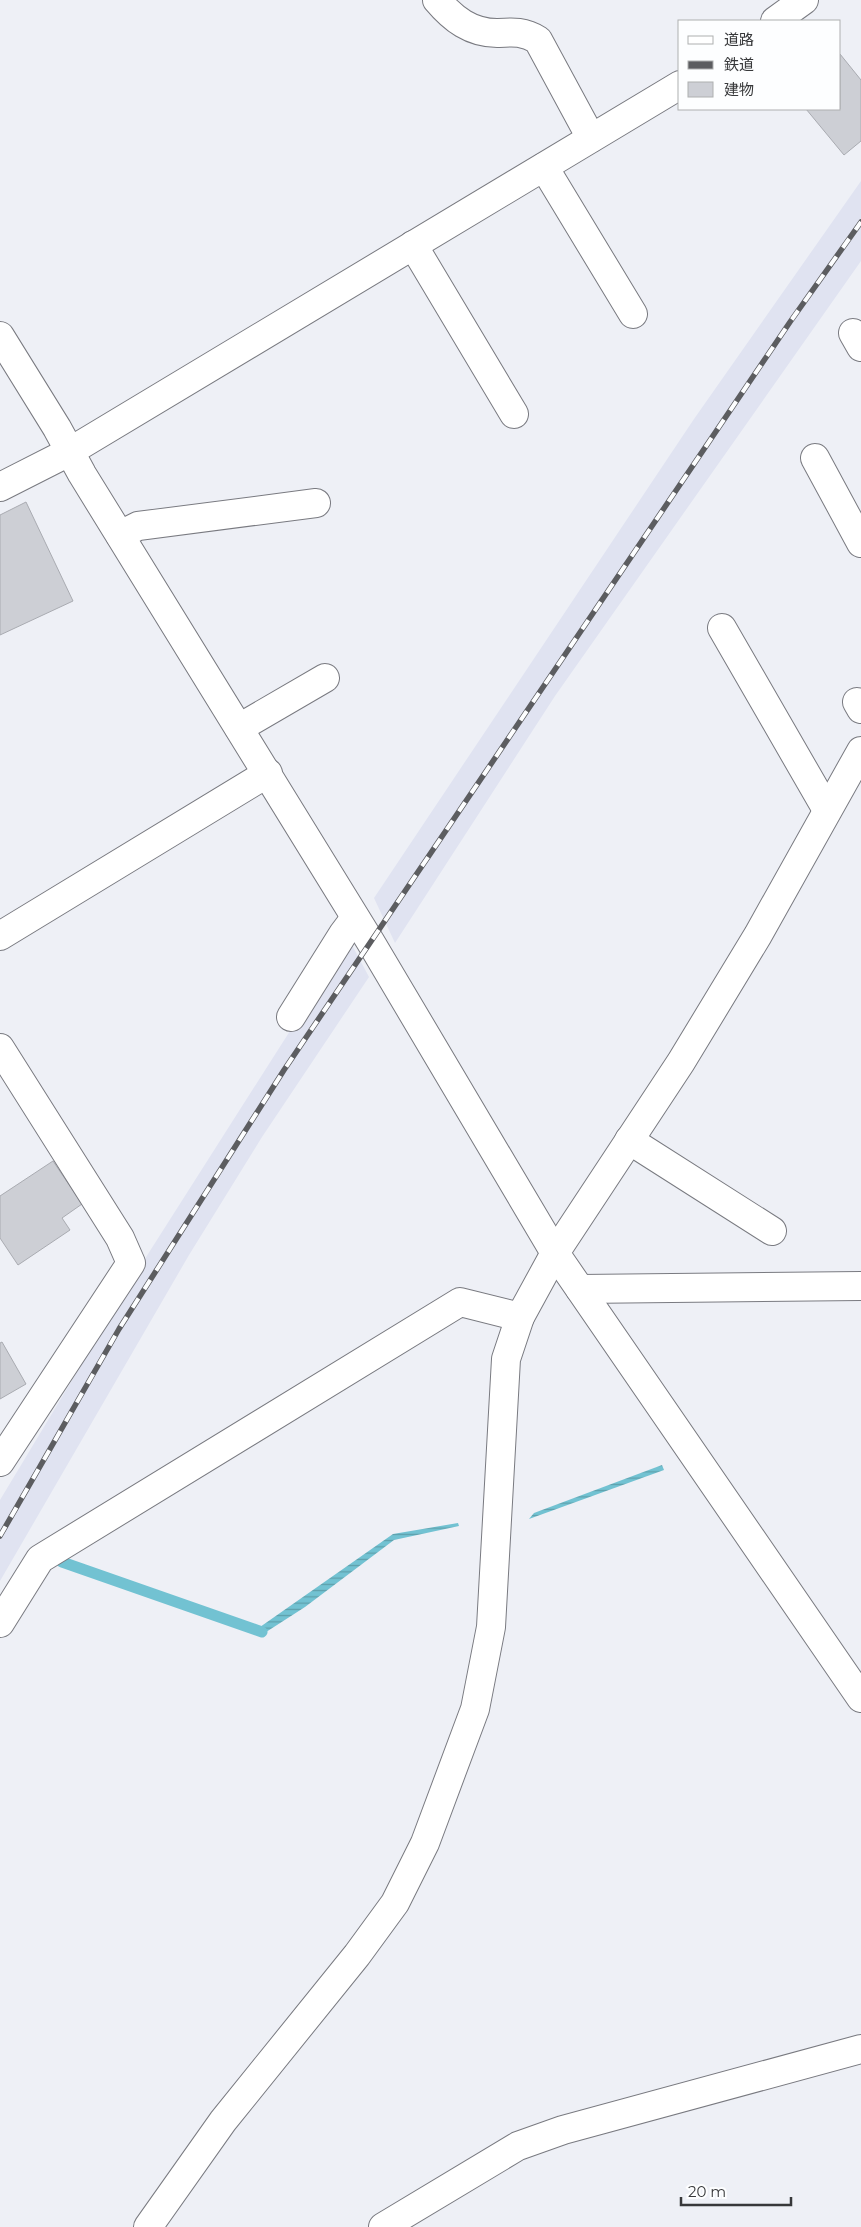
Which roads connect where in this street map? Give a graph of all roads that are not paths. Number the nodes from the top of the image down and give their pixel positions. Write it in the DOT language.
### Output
graph roads {
  1 [pos="437,0"];
  2 [pos="804,0"];
  3 [pos="776,20"];
  4 [pos="678,87"];
  5 [pos="591,138"];
  6 [pos="544,167"];
  7 [pos="413,245"];
  8 [pos="633,314"];
  9 [pos="0,336"];
  10 [pos="514,414"];
  11 [pos="69,452"];
  12 [pos="815,458"];
  13 [pos="0,486"];
  14 [pos="316,503"];
  15 [pos="120,535"];
  16 [pos="861,543"];
  17 [pos="722,628"];
  18 [pos="325,678"];
  19 [pos="239,728"];
  20 [pos="861,751"];
  21 [pos="268,773"];
  22 [pos="827,810"];
  23 [pos="355,918"];
  24 [pos="0,936"];
  25 [pos="291,1017"];
  26 [pos="0,1048"];
  27 [pos="629,1140"];
  28 [pos="772,1231"];
  29 [pos="555,1253"];
  30 [pos="861,1286"];
  31 [pos="580,1289"];
  32 [pos="520,1317"];
  33 [pos="0,1462"];
  34 [pos="0,1623"];
  35 [pos="861,1698"];
  36 [pos="861,2049"];
  37 [pos="148,2227"];
  38 [pos="383,2227"];
  1 -- 5 [label="street"];
  2 -- 3 [label="street"];
  4 -- 5 [label="street"];
  5 -- 6 [label="street"];
  6 -- 7 [label="street"];
  6 -- 8 [label="street"];
  7 -- 10 [label="street"];
  7 -- 11 [label="street"];
  9 -- 11 [label="street"];
  11 -- 13 [label="street"];
  11 -- 15 [label="street"];
  12 -- 16 [label="street"];
  14 -- 15 [label="street"];
  15 -- 19 [label="street"];
  17 -- 22 [label="street"];
  18 -- 19 [label="street"];
  19 -- 21 [label="street"];
  20 -- 22 [label="street"];
  21 -- 23 [label="street"];
  21 -- 24 [label="street"];
  22 -- 27 [label="street"];
  23 -- 25 [label="street"];
  23 -- 29 [label="street"];
  26 -- 33 [label="street"];
  27 -- 28 [label="street"];
  27 -- 29 [label="street"];
  29 -- 31 [label="street"];
  29 -- 32 [label="street"];
  30 -- 31 [label="street"];
  31 -- 35 [label="street"];
  32 -- 34 [label="street"];
  32 -- 37 [label="street"];
  36 -- 38 [label="street"];
}
